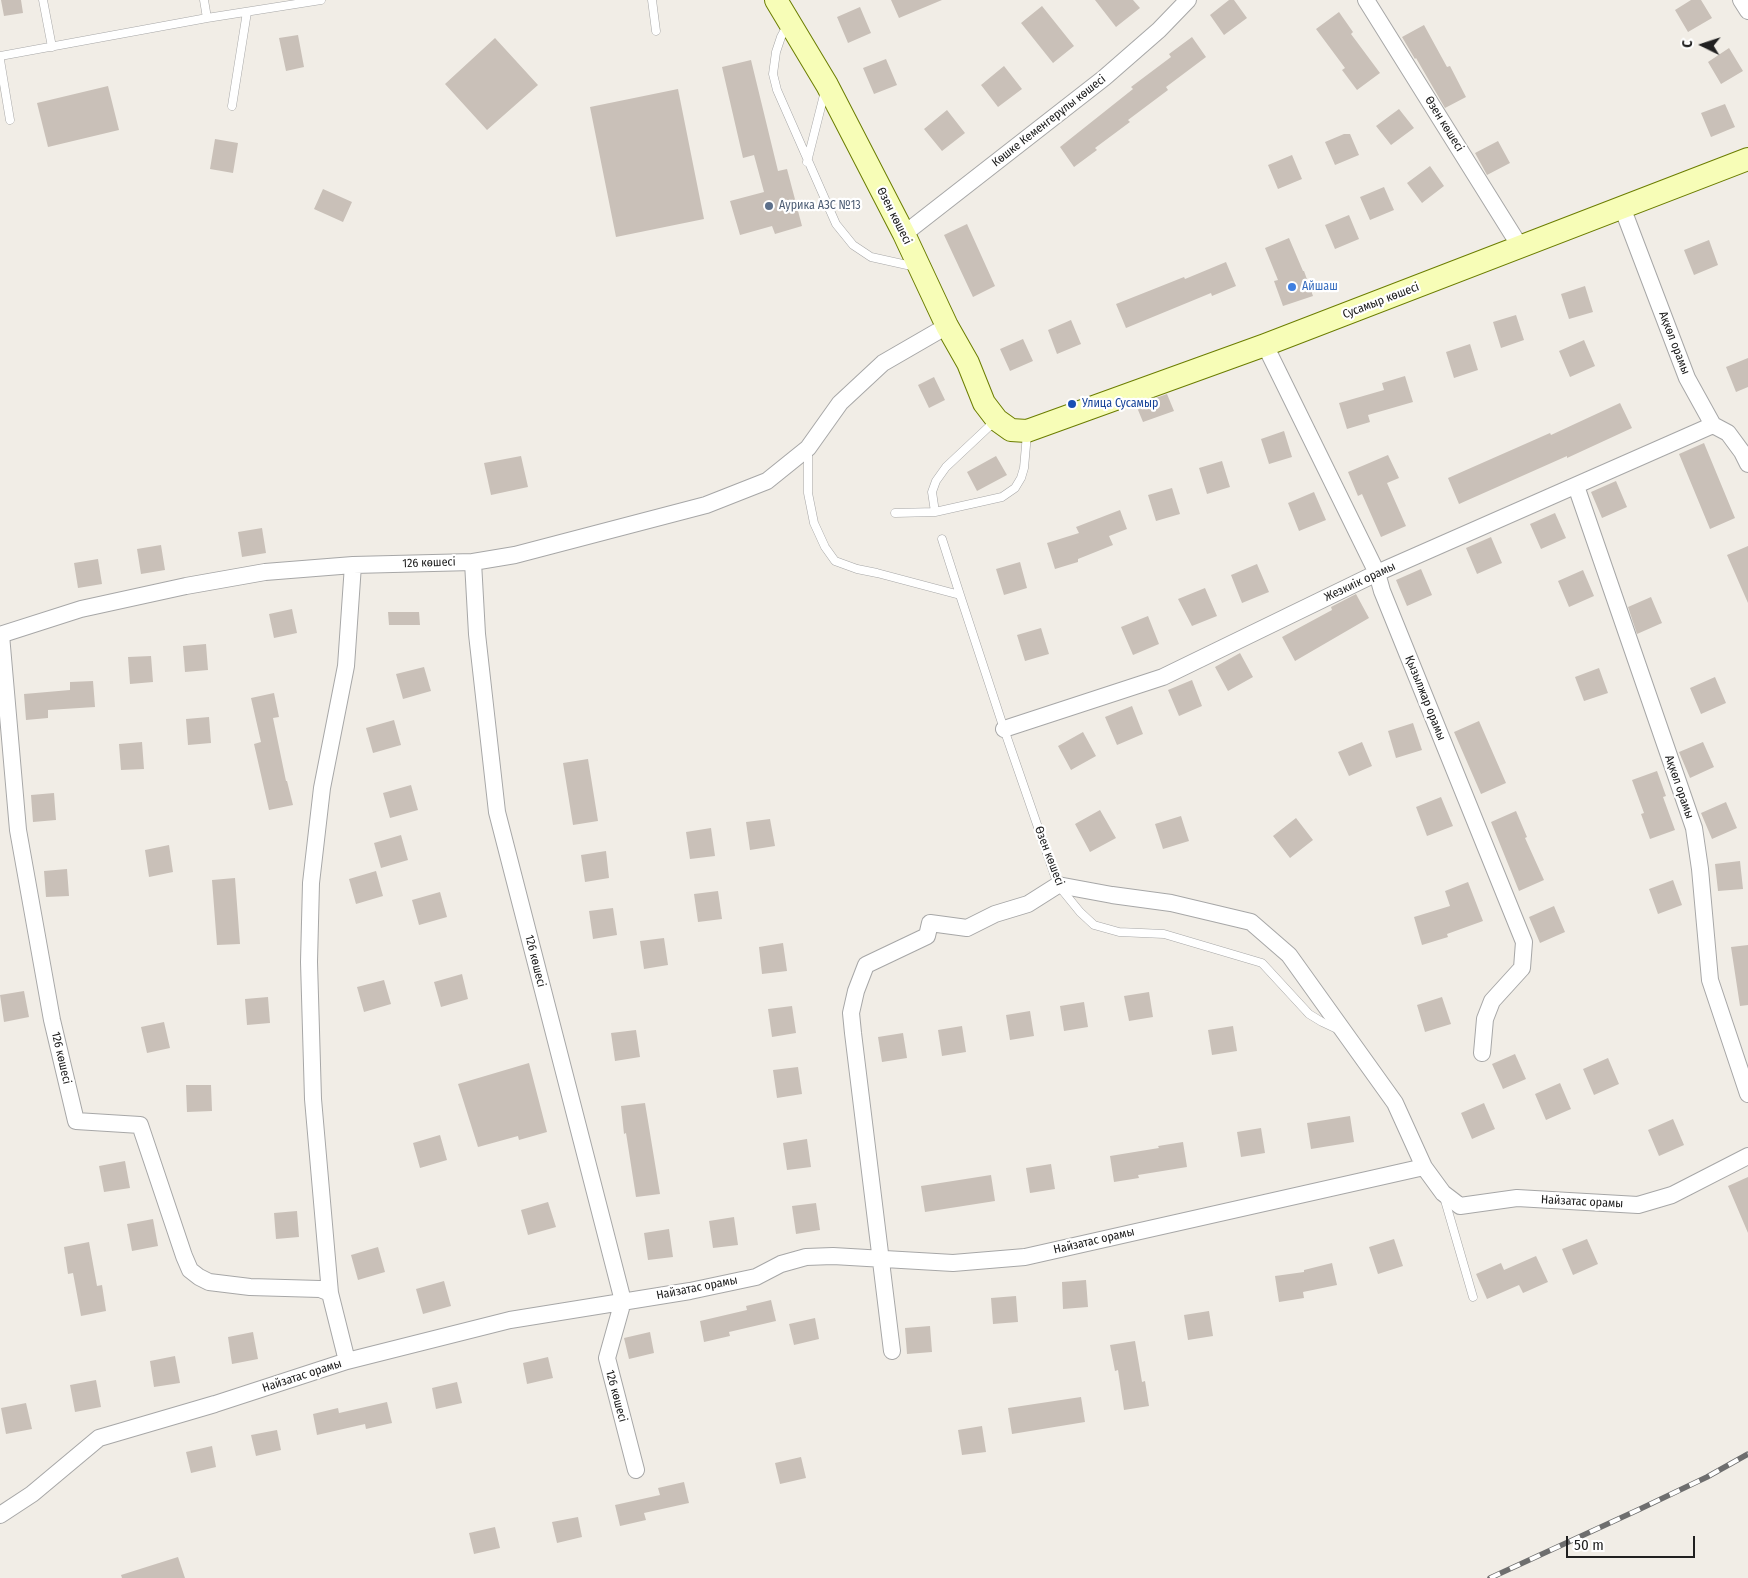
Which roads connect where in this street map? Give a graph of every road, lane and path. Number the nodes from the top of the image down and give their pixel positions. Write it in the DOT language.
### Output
graph roads {
  1 [pos="43,0"];
  2 [pos="204,0"];
  3 [pos="321,0"];
  4 [pos="652,0"];
  5 [pos="776,0"];
  6 [pos="1188,0"];
  7 [pos="1366,0"];
  8 [pos="1742,0"];
  9 [pos="1748,11"];
  10 [pos="247,12"];
  11 [pos="207,18"];
  12 [pos="790,22"];
  13 [pos="656,31"];
  14 [pos="52,47"];
  15 [pos="0,56"];
  16 [pos="0,60"];
  17 [pos="827,85"];
  18 [pos="232,106"];
  19 [pos="10,120"];
  20 [pos="1748,159"];
  21 [pos="807,162"];
  22 [pos="1622,207"];
  23 [pos="904,234"];
  24 [pos="1521,248"];
  25 [pos="919,268"];
  26 [pos="946,326"];
  27 [pos="1265,345"];
  28 [pos="1713,425"];
  29 [pos="1012,427"];
  30 [pos="808,448"];
  31 [pos="1748,464"];
  32 [pos="1576,486"];
  33 [pos="935,512"];
  34 [pos="895,513"];
  35 [pos="942,538"];
  36 [pos="473,562"];
  37 [pos="353,565"];
  38 [pos="1377,573"];
  39 [pos="960,595"];
  40 [pos="0,635"];
  41 [pos="1004,729"];
  42 [pos="1058,885"];
  43 [pos="1343,1032"];
  44 [pos="1482,1053"];
  45 [pos="1748,1094"];
  46 [pos="1748,1156"];
  47 [pos="1424,1167"];
  48 [pos="1443,1193"];
  49 [pos="881,1258"];
  50 [pos="330,1293"];
  51 [pos="1473,1297"];
  52 [pos="623,1301"];
  53 [pos="892,1351"];
  54 [pos="347,1361"];
  55 [pos="636,1470"];
  56 [pos="0,1515"];
  1 -- 14 [label="lane"];
  2 -- 11 [label="lane"];
  3 -- 10 [label="lane"];
  4 -- 13 [label="lane"];
  5 -- 12 [label="main road, Өзен көшесі"];
  6 -- 23 [label="street, Көшке Кеменгерұлы көшесі"];
  7 -- 24 [label="street, Өзен көшесі"];
  8 -- 9 [label="street"];
  10 -- 11 [label="lane"];
  10 -- 18 [label="lane"];
  11 -- 14 [label="lane"];
  12 -- 17 [label="main road, Өзен көшесі"];
  12 -- 21 [label="lane"];
  14 -- 15 [label="lane"];
  16 -- 19 [label="lane"];
  17 -- 21 [label="lane"];
  17 -- 23 [label="main road, Өзен көшесі"];
  20 -- 22 [label="main road, Сусамыр көшесі"];
  21 -- 25 [label="lane"];
  22 -- 24 [label="main road, Сусамыр көшесі"];
  22 -- 28 [label="street, Ақкөл орамы"];
  23 -- 25 [label="main road, Өзен көшесі"];
  24 -- 27 [label="main road, Сусамыр көшесі"];
  25 -- 26 [label="main road, Өзен көшесі"];
  26 -- 29 [label="main road, Өзен көшесі"];
  26 -- 30 [label="street"];
  27 -- 29 [label="main road, Сусамыр көшесі"];
  27 -- 38 [label="street, Қызылжар орамы"];
  28 -- 31 [label="street, Ақкөл орамы"];
  28 -- 32 [label="street, Жезкиік орамы"];
  29 -- 33 [label="lane"];
  29 -- 33 [label="lane"];
  30 -- 36 [label="street"];
  30 -- 39 [label="lane"];
  32 -- 38 [label="street, Жезкиік орамы"];
  32 -- 45 [label="street, Ақкөл орамы"];
  33 -- 34 [label="lane"];
  35 -- 39 [label="lane, Өзен көшесі"];
  36 -- 37 [label="street, 126 көшесі"];
  36 -- 52 [label="street, 126 көшесі"];
  37 -- 40 [label="street, 126 көшесі"];
  37 -- 50 [label="street"];
  38 -- 41 [label="street, Жезкиік орамы"];
  38 -- 44 [label="street, Қызылжар орамы"];
  39 -- 41 [label="lane, Өзен көшесі"];
  40 -- 50 [label="street, 126 көшесі"];
  41 -- 42 [label="lane, Өзен көшесі"];
  42 -- 43 [label="lane, Өзен көшесі"];
  42 -- 43 [label="street, Найзатас орамы"];
  42 -- 49 [label="street"];
  43 -- 47 [label="street, Найзатас орамы"];
  46 -- 48 [label="street, Найзатас орамы"];
  47 -- 48 [label="street, Найзатас орамы"];
  47 -- 49 [label="street, Найзатас орамы"];
  48 -- 51 [label="lane"];
  49 -- 52 [label="street, Найзатас орамы"];
  49 -- 53 [label="street"];
  50 -- 54 [label="street"];
  52 -- 54 [label="street, Найзатас орамы"];
  52 -- 55 [label="street, 126 көшесі"];
  54 -- 56 [label="street, Найзатас орамы"];
}
